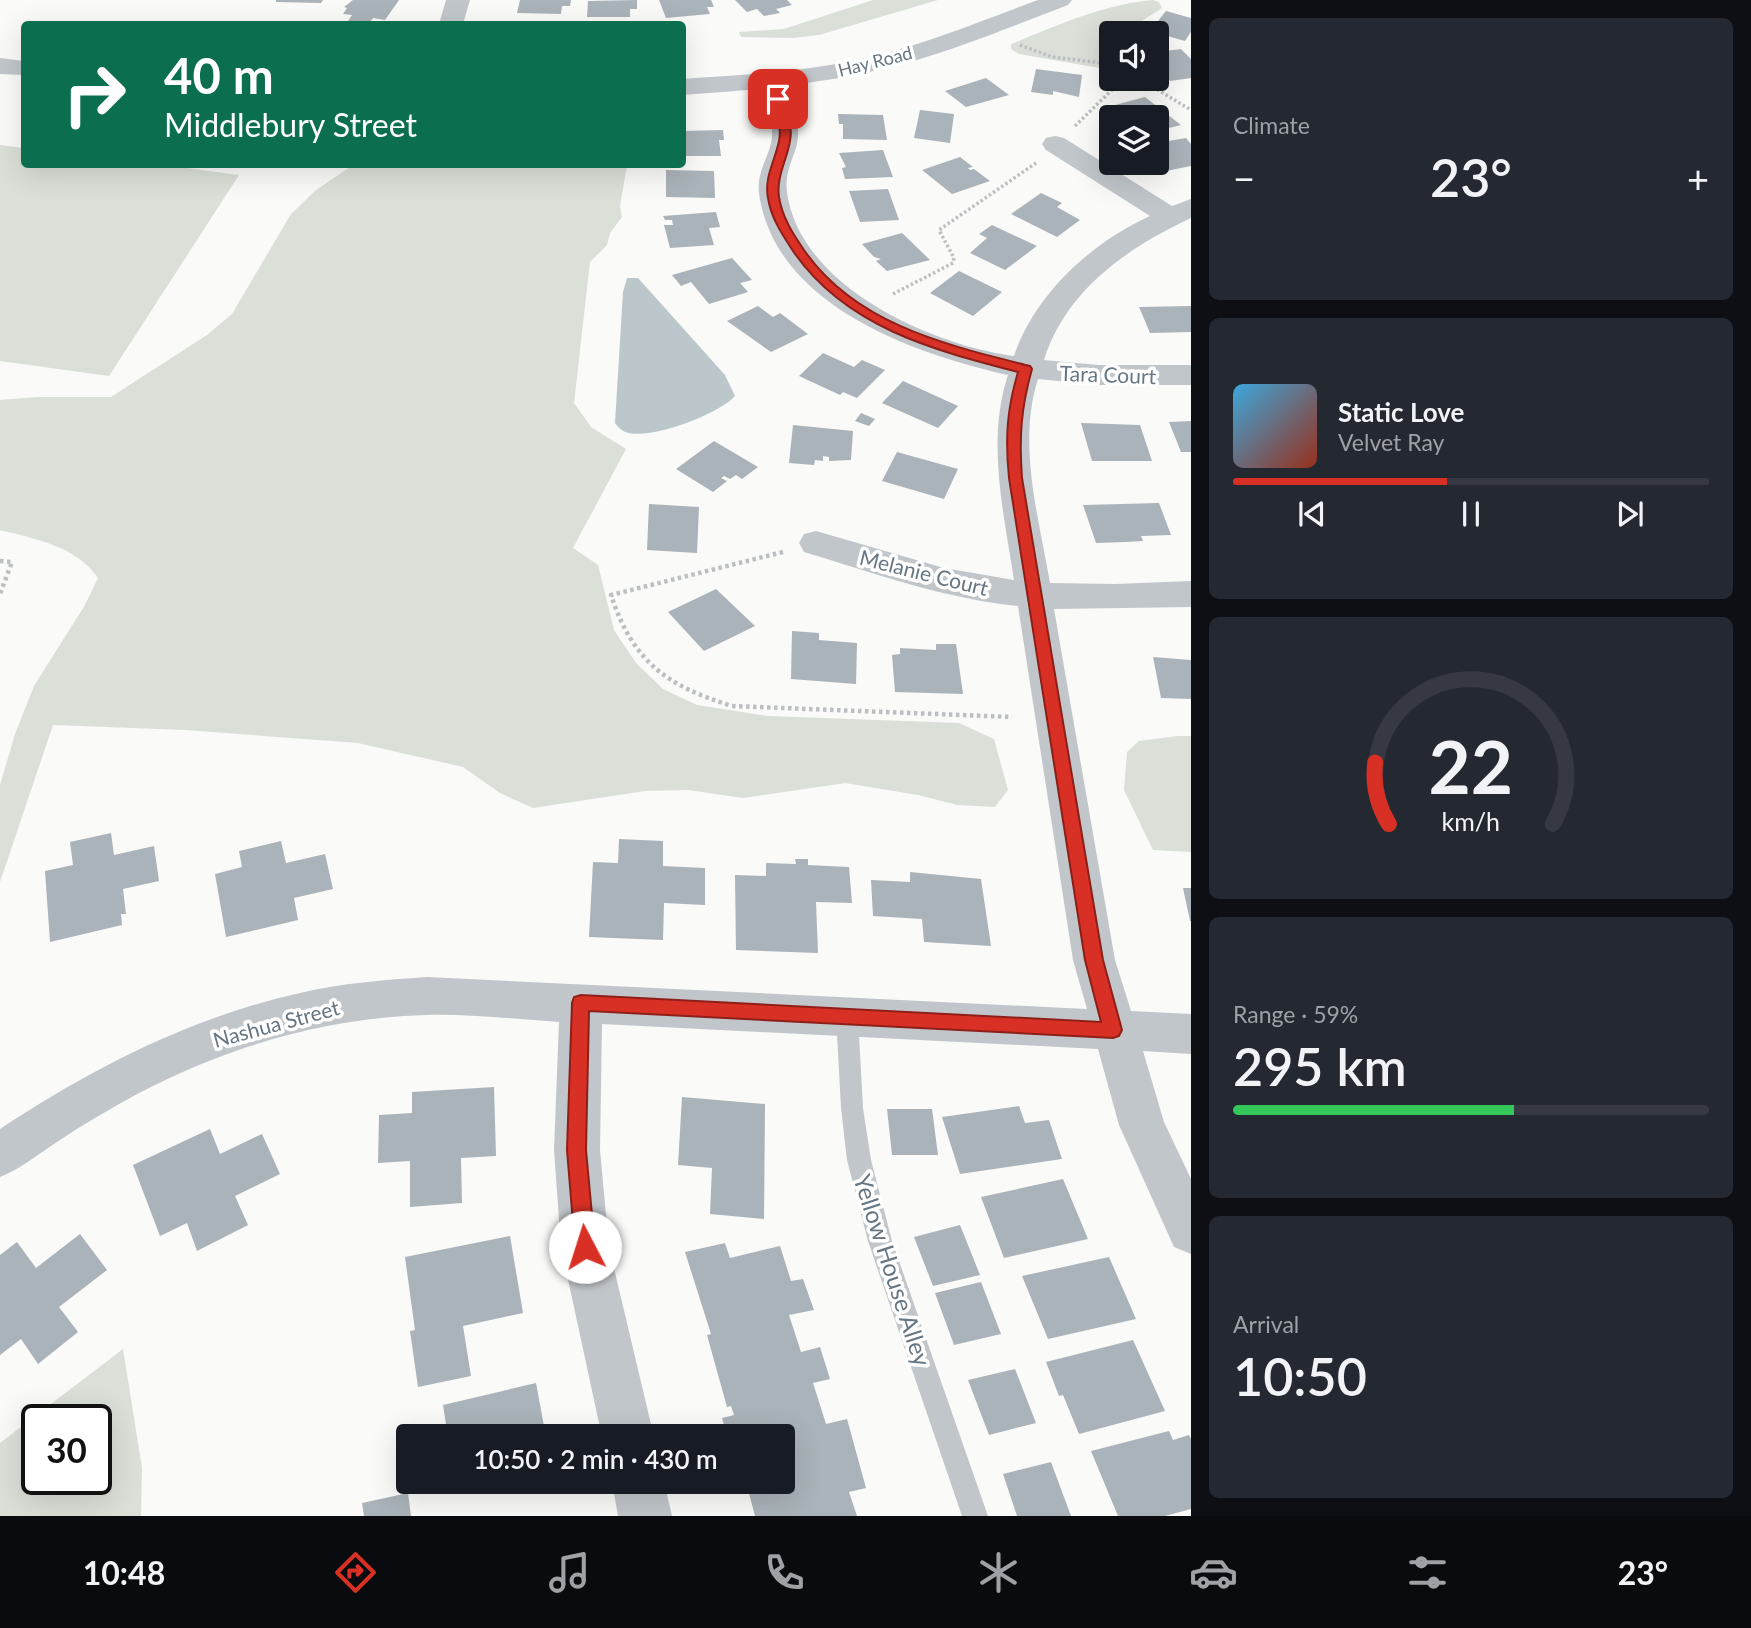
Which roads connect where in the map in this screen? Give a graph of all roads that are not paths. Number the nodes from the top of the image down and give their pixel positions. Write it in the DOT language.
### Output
graph roads {
  1 [pos="458,0"];
  2 [pos="1060,0"];
  3 [pos="452,21"];
  4 [pos="0,66"];
  5 [pos="21,68"];
  6 [pos="767,81"];
  7 [pos="686,87"];
  8 [pos="1055,144"];
  9 [pos="1180,211"];
  10 [pos="1025,369"];
  11 [pos="1191,375"];
  12 [pos="816,544"];
  13 [pos="1034,594"];
  14 [pos="1191,594"];
  15 [pos="581,1003"];
  16 [pos="847,1016"];
  17 [pos="1113,1030"];
  18 [pos="1191,1034"];
  19 [pos="0,1154"];
  20 [pos="1191,1231"];
  21 [pos="625,1424"];
  22 [pos="640,1494"];
  23 [pos="645,1516"];
  24 [pos="975,1516"];
  1 -- 3 [label="street"];
  2 -- 6 [label="street, Hay Road"];
  4 -- 5 [label="street"];
  6 -- 7 [label="street, Hay Road"];
  6 -- 10 [label="street, Tara Court"];
  8 -- 9 [label="street"];
  9 -- 10 [label="street"];
  10 -- 11 [label="street, Tara Court"];
  10 -- 13 [label="street"];
  12 -- 13 [label="street, Melanie Court"];
  13 -- 14 [label="street, Melanie Court"];
  13 -- 17 [label="street"];
  15 -- 16 [label="street, Nashua Street"];
  15 -- 19 [label="street, Nashua Street"];
  15 -- 21 [label="street"];
  16 -- 17 [label="street, Nashua Street"];
  16 -- 24 [label="lane, Yellow House Alley"];
  17 -- 18 [label="street, Nashua Street"];
  17 -- 20 [label="street"];
  22 -- 23 [label="street"];
}
